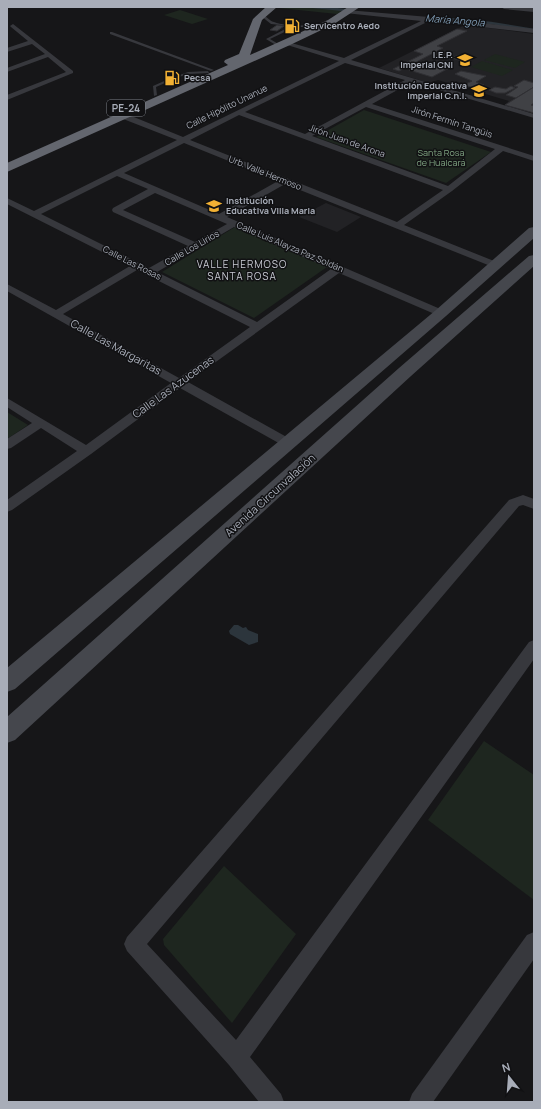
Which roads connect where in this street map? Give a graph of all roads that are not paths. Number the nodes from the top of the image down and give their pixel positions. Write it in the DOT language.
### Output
graph roads {
  1 [pos="272,7"];
  2 [pos="504,7"];
  3 [pos="351,9"];
  4 [pos="534,10"];
  5 [pos="262,15"];
  6 [pos="429,19"];
  7 [pos="13,26"];
  8 [pos="295,26"];
  9 [pos="321,26"];
  10 [pos="534,31"];
  11 [pos="112,33"];
  12 [pos="32,42"];
  13 [pos="282,45"];
  14 [pos="7,50"];
  15 [pos="266,52"];
  16 [pos="246,53"];
  17 [pos="49,55"];
  18 [pos="345,61"];
  19 [pos="7,70"];
  20 [pos="210,71"];
  21 [pos="411,80"];
  22 [pos="155,95"];
  23 [pos="7,98"];
  24 [pos="364,104"];
  25 [pos="239,112"];
  26 [pos="120,114"];
  27 [pos="534,116"];
  28 [pos="305,137"];
  29 [pos="183,140"];
  30 [pos="502,148"];
  31 [pos="534,159"];
  32 [pos="7,161"];
  33 [pos="7,168"];
  34 [pos="117,173"];
  35 [pos="284,181"];
  36 [pos="155,189"];
  37 [pos="449,189"];
  38 [pos="7,200"];
  39 [pos="35,214"];
  40 [pos="220,217"];
  41 [pos="235,223"];
  42 [pos="397,226"];
  43 [pos="534,231"];
  44 [pos="195,246"];
  45 [pos="534,259"];
  46 [pos="496,265"];
  47 [pos="137,266"];
  48 [pos="339,268"];
  49 [pos="150,272"];
  50 [pos="7,286"];
  51 [pos="56,314"];
  52 [pos="437,317"];
  53 [pos="257,326"];
  54 [pos="453,329"];
  55 [pos="384,361"];
  56 [pos="405,372"];
  57 [pos="179,383"];
  58 [pos="7,402"];
  59 [pos="41,423"];
  60 [pos="288,443"];
  61 [pos="7,445"];
  62 [pos="87,451"];
  63 [pos="534,504"];
  64 [pos="7,507"];
  65 [pos="534,647"];
  66 [pos="7,682"];
  67 [pos="7,732"];
  68 [pos="534,942"];
  69 [pos="236,1057"];
  70 [pos="273,1102"];
  71 [pos="420,1102"];
  1 -- 5 [label="highway"];
  2 -- 4 [label="street"];
  3 -- 6 [label="street"];
  3 -- 9 [label="highway, PE-24"];
  5 -- 8 [label="lane"];
  5 -- 16 [label="highway"];
  6 -- 10 [label="street"];
  6 -- 18 [label="street, Calle Hipólito Unanue"];
  7 -- 12 [label="street"];
  8 -- 9 [label="lane"];
  8 -- 13 [label="lane"];
  9 -- 13 [label="highway, PE-24"];
  11 -- 20 [label="lane"];
  12 -- 14 [label="street"];
  12 -- 17 [label="street"];
  13 -- 15 [label="highway, PE-24"];
  13 -- 18 [label="street"];
  15 -- 16 [label="highway"];
  15 -- 26 [label="highway, PE-24"];
  16 -- 20 [label="highway, PE-24"];
  17 -- 19 [label="street"];
  17 -- 23 [label="street"];
  18 -- 21 [label="street"];
  18 -- 25 [label="street, Calle Hipólito Unanue"];
  20 -- 22 [label="highway, PE-24"];
  20 -- 22 [label="lane"];
  21 -- 24 [label="street"];
  21 -- 27 [label="street"];
  22 -- 26 [label="highway, PE-24"];
  24 -- 28 [label="street"];
  24 -- 30 [label="street, Jirón Fermín Tangüis"];
  25 -- 28 [label="street, Jirón Juan de Arona"];
  25 -- 29 [label="street, Calle Hipólito Unanue"];
  26 -- 29 [label="street, Urb. Valle Hermoso"];
  26 -- 32 [label="highway, PE-24"];
  26 -- 33 [label="highway, PE-24"];
  28 -- 37 [label="street, Jirón Juan de Arona"];
  29 -- 34 [label="street, Calle Hipólito Unanue"];
  29 -- 35 [label="street, Urb. Valle Hermoso"];
  30 -- 31 [label="street, Jirón Fermín Tangüis"];
  30 -- 37 [label="street"];
  34 -- 36 [label="street, Calle Luis Alayza Paz Soldán"];
  34 -- 39 [label="street, Calle Hipólito Unanue"];
  35 -- 40 [label="street, Calle Los Lirios"];
  35 -- 42 [label="street, Urb. Valle Hermoso"];
  36 -- 40 [label="street, Calle Luis Alayza Paz Soldán"];
  36 -- 44 [label="street"];
  37 -- 42 [label="street"];
  38 -- 39 [label="street, Calle Las Rosas"];
  39 -- 47 [label="street, Calle Las Rosas"];
  40 -- 41 [label="street, Calle Luis Alayza Paz Soldán"];
  41 -- 44 [label="street, Calle Los Lirios"];
  41 -- 48 [label="street, Calle Luis Alayza Paz Soldán"];
  42 -- 46 [label="street, Urb. Valle Hermoso"];
  43 -- 46 [label="street"];
  44 -- 49 [label="street, Calle Los Lirios"];
  45 -- 54 [label="street, Avenida Circunvalación"];
  46 -- 52 [label="street"];
  47 -- 49 [label="street, Calle Las Rosas"];
  47 -- 51 [label="street"];
  48 -- 52 [label="street, Calle Luis Alayza Paz Soldán"];
  48 -- 53 [label="street, Calle Las Azucenas"];
  49 -- 53 [label="street, Calle Las Rosas"];
  50 -- 51 [label="street, Calle Las Margaritas"];
  51 -- 57 [label="street, Calle Las Margaritas"];
  52 -- 54 [label="street"];
  52 -- 55 [label="street"];
  53 -- 57 [label="street, Calle Las Azucenas"];
  54 -- 56 [label="street, Avenida Circunvalación"];
  55 -- 56 [label="street"];
  55 -- 60 [label="street"];
  56 -- 67 [label="street, Avenida Circunvalación"];
  57 -- 60 [label="street, Calle Las Margaritas"];
  57 -- 62 [label="street, Calle Las Azucenas"];
  58 -- 59 [label="street"];
  59 -- 61 [label="street"];
  59 -- 62 [label="street"];
  60 -- 66 [label="street"];
  62 -- 64 [label="street, Calle Las Azucenas"];
  63 -- 69 [label="street"];
  65 -- 69 [label="street"];
  68 -- 71 [label="street"];
  69 -- 70 [label="street"];
}
